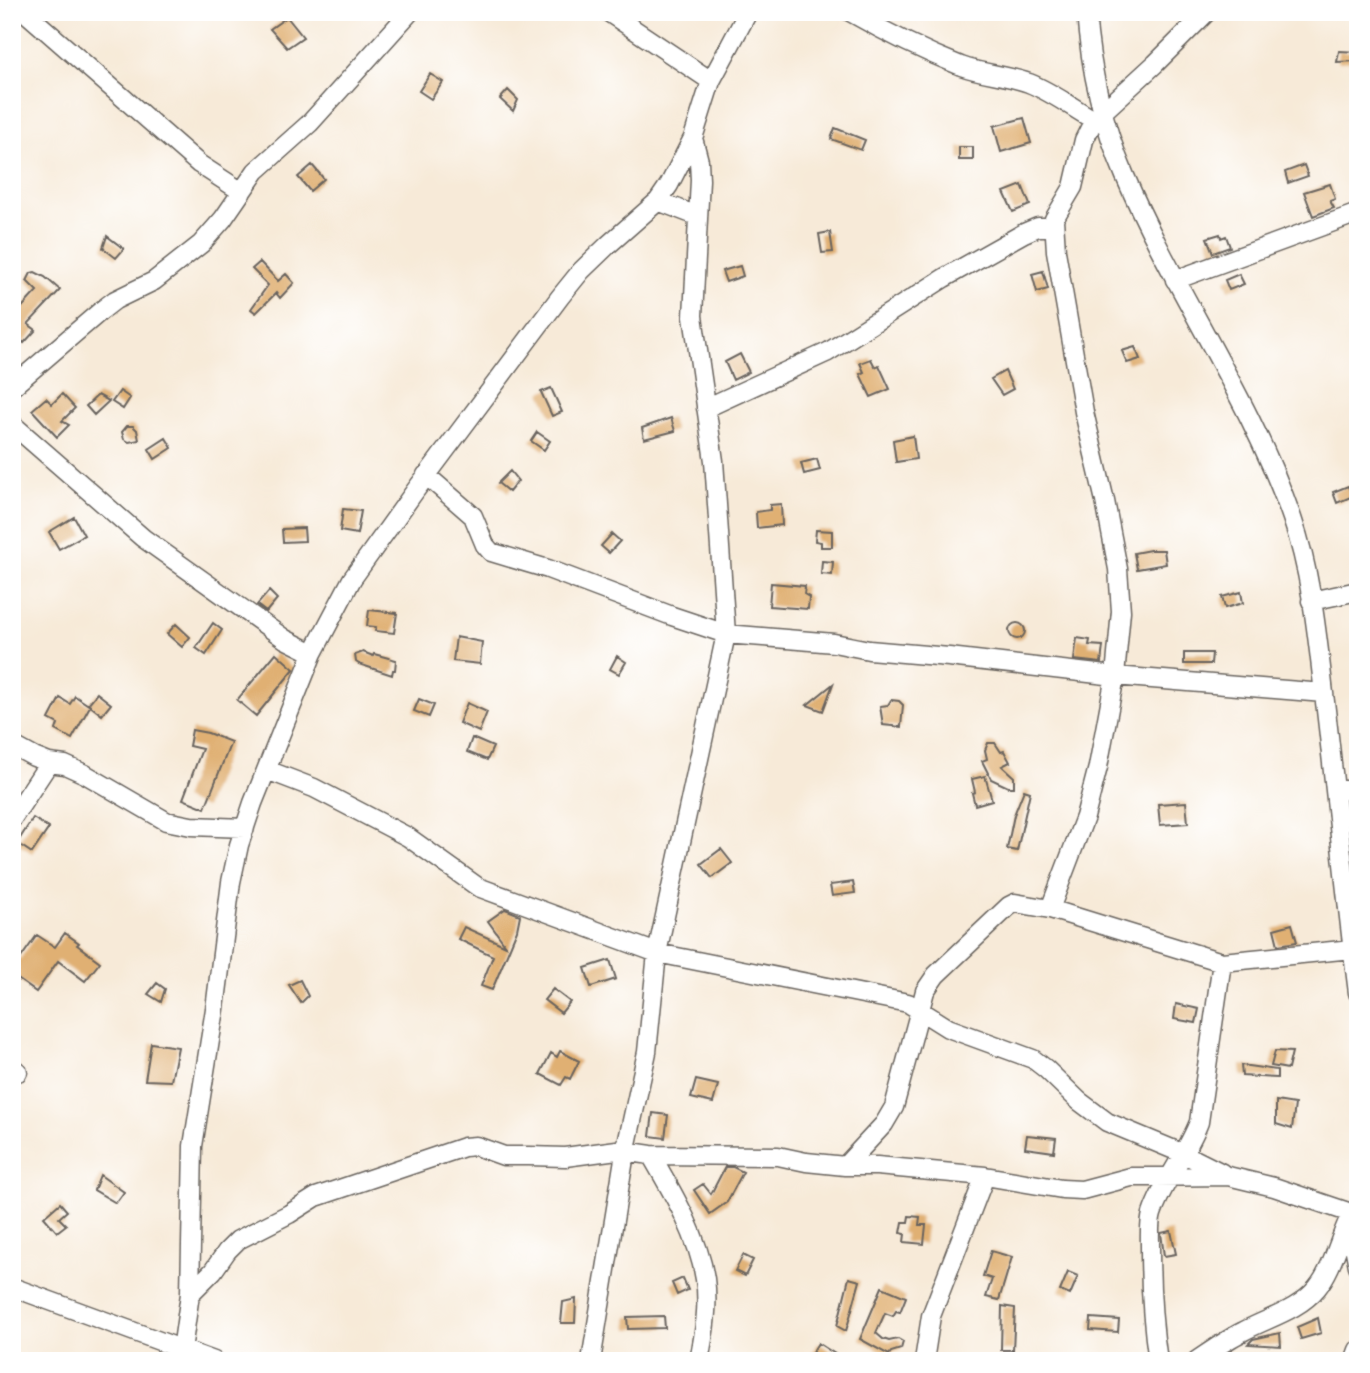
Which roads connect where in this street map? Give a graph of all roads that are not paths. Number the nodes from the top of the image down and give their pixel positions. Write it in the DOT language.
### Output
graph roads {
  1 [pos="25,12"];
  2 [pos="410,12"];
  3 [pos="608,12"];
  4 [pos="748,12"];
  5 [pos="850,12"];
  6 [pos="1086,12"];
  7 [pos="1207,12"];
  8 [pos="711,81"];
  9 [pos="1099,116"];
  10 [pos="693,138"];
  11 [pos="242,192"];
  12 [pos="658,201"];
  13 [pos="1358,213"];
  14 [pos="697,216"];
  15 [pos="1054,227"];
  16 [pos="1175,280"];
  17 [pos="12,387"];
  18 [pos="706,408"];
  19 [pos="12,424"];
  20 [pos="426,475"];
  21 [pos="1358,591"];
  22 [pos="1311,601"];
  23 [pos="726,634"];
  24 [pos="313,653"];
  25 [pos="1115,676"];
  26 [pos="1324,693"];
  27 [pos="12,745"];
  28 [pos="49,762"];
  29 [pos="267,770"];
  30 [pos="1335,790"];
  31 [pos="1358,790"];
  32 [pos="12,819"];
  33 [pos="245,828"];
  34 [pos="1050,909"];
  35 [pos="1352,949"];
  36 [pos="657,953"];
  37 [pos="1222,962"];
  38 [pos="1358,993"];
  39 [pos="919,1008"];
  40 [pos="625,1153"];
  41 [pos="1184,1154"];
  42 [pos="650,1155"];
  43 [pos="845,1166"];
  44 [pos="985,1176"];
  45 [pos="1170,1176"];
  46 [pos="1228,1176"];
  47 [pos="1352,1215"];
  48 [pos="1358,1266"];
  49 [pos="12,1287"];
  50 [pos="190,1294"];
  51 [pos="1358,1350"];
  52 [pos="177,1353"];
  53 [pos="214,1361"];
  54 [pos="591,1361"];
  55 [pos="699,1361"];
  56 [pos="923,1361"];
  57 [pos="1158,1361"];
  58 [pos="1196,1361"];
  59 [pos="1354,1361"];
  1 -- 11 [label="street"];
  2 -- 11 [label="street"];
  3 -- 8 [label="street"];
  4 -- 8 [label="street"];
  5 -- 9 [label="street"];
  6 -- 9 [label="street"];
  7 -- 9 [label="street"];
  8 -- 10 [label="street"];
  9 -- 15 [label="street"];
  9 -- 16 [label="street"];
  10 -- 12 [label="street"];
  10 -- 14 [label="street"];
  11 -- 17 [label="street"];
  12 -- 14 [label="street"];
  12 -- 20 [label="street"];
  13 -- 16 [label="street"];
  14 -- 18 [label="street"];
  15 -- 18 [label="street"];
  15 -- 25 [label="street"];
  16 -- 22 [label="street"];
  18 -- 23 [label="street"];
  19 -- 24 [label="street"];
  20 -- 23 [label="street"];
  20 -- 24 [label="street"];
  21 -- 22 [label="street"];
  22 -- 26 [label="street"];
  23 -- 25 [label="street"];
  23 -- 36 [label="street"];
  24 -- 29 [label="street"];
  25 -- 26 [label="street"];
  25 -- 34 [label="street"];
  26 -- 30 [label="street"];
  27 -- 28 [label="street"];
  28 -- 32 [label="street"];
  28 -- 33 [label="street"];
  29 -- 33 [label="street"];
  29 -- 36 [label="street"];
  30 -- 31 [label="street"];
  30 -- 35 [label="street"];
  33 -- 50 [label="street"];
  34 -- 37 [label="street"];
  34 -- 39 [label="street"];
  35 -- 37 [label="street"];
  35 -- 38 [label="street"];
  36 -- 39 [label="street"];
  36 -- 40 [label="street"];
  37 -- 41 [label="street"];
  39 -- 41 [label="street"];
  39 -- 43 [label="street"];
  40 -- 42 [label="street"];
  40 -- 50 [label="street"];
  40 -- 54 [label="street"];
  41 -- 45 [label="street"];
  41 -- 46 [label="street"];
  42 -- 43 [label="street"];
  42 -- 55 [label="street"];
  43 -- 44 [label="street"];
  44 -- 45 [label="street"];
  44 -- 56 [label="street"];
  45 -- 46 [label="street"];
  45 -- 57 [label="street"];
  46 -- 47 [label="street"];
  47 -- 48 [label="street"];
  47 -- 58 [label="street"];
  49 -- 52 [label="street"];
  50 -- 52 [label="street"];
  51 -- 59 [label="street"];
  52 -- 53 [label="street"];
}
